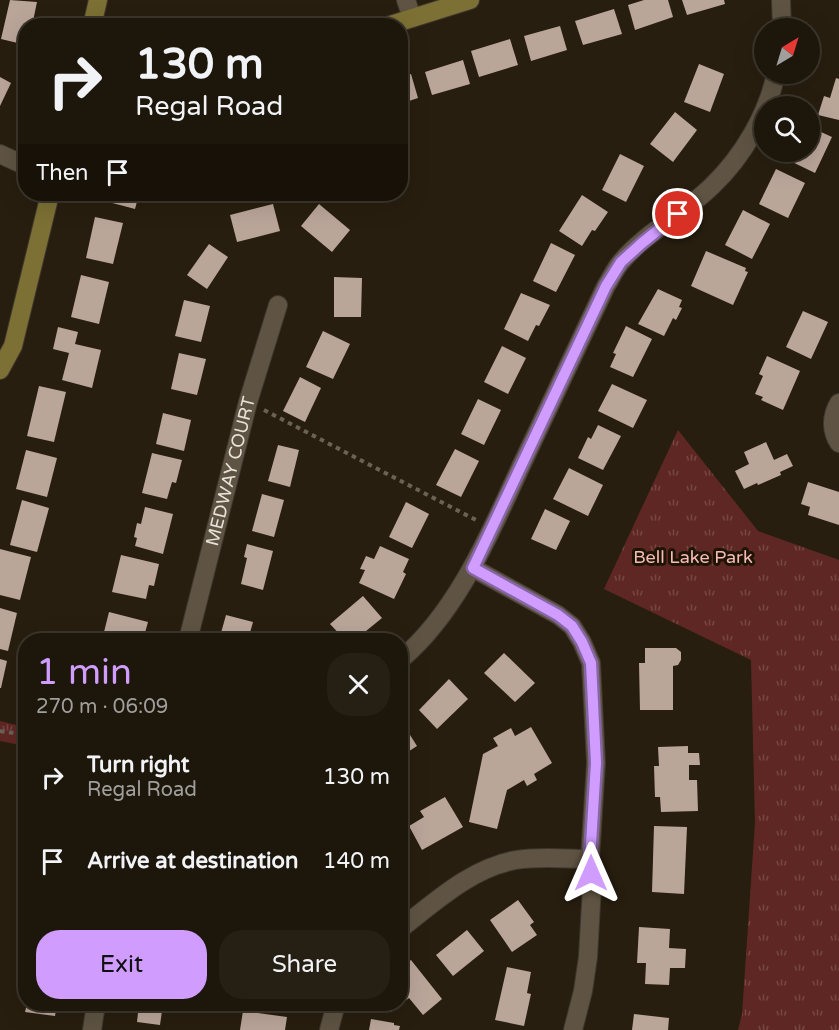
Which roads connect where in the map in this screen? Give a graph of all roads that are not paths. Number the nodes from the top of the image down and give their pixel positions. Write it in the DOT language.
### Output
graph roads {
  1 [pos="98,0"];
  2 [pos="406,0"];
  3 [pos="470,0"];
  4 [pos="781,0"];
  5 [pos="94,18"];
  6 [pos="412,18"];
  7 [pos="782,18"];
  8 [pos="408,19"];
  9 [pos="772,84"];
  10 [pos="0,154"];
  11 [pos="18,162"];
  12 [pos="48,201"];
  13 [pos="278,305"];
  14 [pos="0,370"];
  15 [pos="839,403"];
  16 [pos="839,443"];
  17 [pos="473,568"];
  18 [pos="190,633"];
  19 [pos="408,654"];
  20 [pos="590,860"];
  21 [pos="408,923"];
  22 [pos="95,1011"];
  23 [pos="334,1011"];
  24 [pos="92,1030"];
  25 [pos="330,1030"];
  26 [pos="573,1030"];
  1 -- 5 [label="street"];
  2 -- 6 [label="street"];
  3 -- 6 [label="street"];
  4 -- 7 [label="street"];
  6 -- 8 [label="street"];
  9 -- 17 [label="street"];
  10 -- 11 [label="street"];
  12 -- 14 [label="street"];
  13 -- 18 [label="street, MEDWAY COURT"];
  15 -- 16 [label="street"];
  17 -- 19 [label="street"];
  17 -- 20 [label="street"];
  20 -- 21 [label="street"];
  20 -- 26 [label="street"];
  22 -- 24 [label="street"];
  23 -- 25 [label="street"];
}
